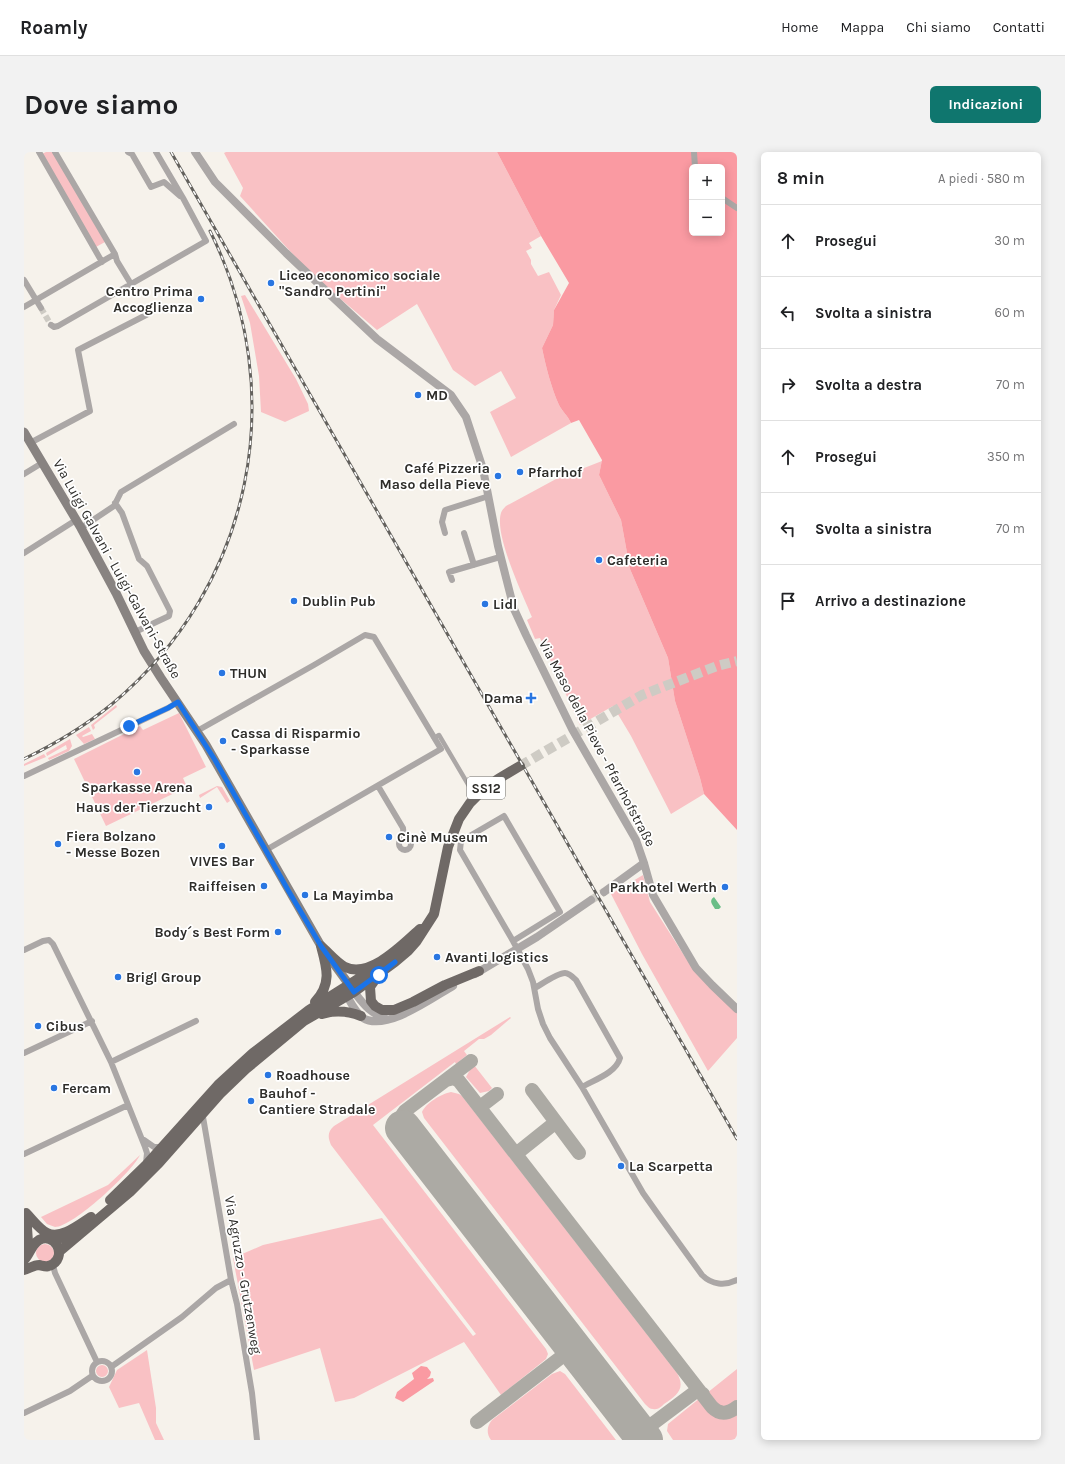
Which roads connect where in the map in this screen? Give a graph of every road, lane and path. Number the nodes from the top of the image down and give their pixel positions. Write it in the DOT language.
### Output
graph roads {
  1 [pos="39,152"];
  2 [pos="54,152"];
  3 [pos="128,152"];
  4 [pos="156,152"];
  5 [pos="195,152"];
  6 [pos="694,152"];
  7 [pos="695,164"];
  8 [pos="183,198"];
  9 [pos="725,200"];
  10 [pos="737,208"];
  11 [pos="115,254"];
  12 [pos="102,262"];
  13 [pos="24,280"];
  14 [pos="131,284"];
  15 [pos="36,300"];
  16 [pos="24,307"];
  17 [pos="41,308"];
  18 [pos="150,313"];
  19 [pos="52,326"];
  20 [pos="234,424"];
  21 [pos="24,432"];
  22 [pos="30,443"];
  23 [pos="42,463"];
  24 [pos="24,474"];
  25 [pos="489,496"];
  26 [pos="115,504"];
  27 [pos="79,524"];
  28 [pos="445,533"];
  29 [pos="464,533"];
  30 [pos="24,552"];
  31 [pos="500,557"];
  32 [pos="474,565"];
  33 [pos="452,580"];
  34 [pos="135,632"];
  35 [pos="178,702"];
  36 [pos="197,731"];
  37 [pos="434,738"];
  38 [pos="520,766"];
  39 [pos="24,776"];
  40 [pos="378,786"];
  41 [pos="472,791"];
  42 [pos="404,838"];
  43 [pos="266,850"];
  44 [pos="644,863"];
  45 [pos="604,892"];
  46 [pos="436,900"];
  47 [pos="590,900"];
  48 [pos="421,928"];
  49 [pos="513,941"];
  50 [pos="321,946"];
  51 [pos="518,949"];
  52 [pos="24,950"];
  53 [pos="395,962"];
  54 [pos="479,972"];
  55 [pos="535,988"];
  56 [pos="347,989"];
  57 [pos="737,1009"];
  58 [pos="308,1015"];
  59 [pos="361,1016"];
  60 [pos="389,1020"];
  61 [pos="196,1021"];
  62 [pos="92,1022"];
  63 [pos="24,1053"];
  64 [pos="111,1062"];
  65 [pos="582,1086"];
  66 [pos="128,1105"];
  67 [pos="201,1115"];
  68 [pos="142,1139"];
  69 [pos="162,1147"];
  70 [pos="24,1154"];
  71 [pos="146,1165"];
  72 [pos="25,1211"];
  73 [pos="91,1217"];
  74 [pos="51,1240"];
  75 [pos="29,1250"];
  76 [pos="60,1250"];
  77 [pos="24,1260"];
  78 [pos="38,1265"];
  79 [pos="53,1265"];
  80 [pos="24,1270"];
  81 [pos="231,1280"];
  82 [pos="737,1280"];
  83 [pos="97,1362"];
  84 [pos="111,1367"];
  85 [pos="92,1376"];
  86 [pos="24,1413"];
  87 [pos="258,1440"];
  1 -- 12 [label="street"];
  2 -- 11 [label="street"];
  3 -- 8 [label="street"];
  4 -- 8 [label="street"];
  5 -- 25 [label="street, Via Maso della Pieve - Pfarrhofstraße"];
  6 -- 7 [label="street"];
  8 -- 14 [label="street"];
  9 -- 10 [label="street"];
  11 -- 12 [label="street"];
  11 -- 14 [label="street"];
  12 -- 15 [label="street"];
  13 -- 15 [label="street"];
  14 -- 19 [label="street"];
  15 -- 16 [label="street"];
  15 -- 17 [label="street"];
  18 -- 22 [label="street"];
  20 -- 26 [label="street"];
  21 -- 22 [label="main road, Via Luigi Galvani - Luigi-Galvani-Straße"];
  22 -- 23 [label="main road, Via Luigi Galvani - Luigi-Galvani-Straße"];
  23 -- 24 [label="street"];
  23 -- 27 [label="main road, Via Luigi Galvani - Luigi-Galvani-Straße"];
  25 -- 28 [label="street"];
  25 -- 31 [label="street, Via Maso della Pieve - Pfarrhofstraße"];
  26 -- 27 [label="street"];
  26 -- 34 [label="street"];
  27 -- 30 [label="street"];
  27 -- 34 [label="main road, Via Luigi Galvani - Luigi-Galvani-Straße"];
  29 -- 32 [label="street"];
  31 -- 32 [label="street"];
  31 -- 44 [label="street, Via Maso della Pieve - Pfarrhofstraße"];
  32 -- 33 [label="street"];
  34 -- 35 [label="main road, Via Luigi Galvani - Luigi-Galvani-Straße"];
  35 -- 36 [label="main road, Via Luigi Galvani - Luigi-Galvani-Straße"];
  35 -- 39 [label="street"];
  36 -- 37 [label="street"];
  36 -- 43 [label="main road, Via Luigi Galvani - Luigi-Galvani-Straße"];
  37 -- 40 [label="street"];
  37 -- 41 [label="street"];
  38 -- 46 [label="main road, SS12"];
  40 -- 42 [label="street"];
  40 -- 43 [label="street"];
  43 -- 50 [label="main road, Via Luigi Galvani - Luigi-Galvani-Straße"];
  44 -- 45 [label="street"];
  44 -- 57 [label="street, Via Maso della Pieve - Pfarrhofstraße"];
  46 -- 48 [label="main road, SS12"];
  46 -- 53 [label="main road, SS12"];
  47 -- 51 [label="street"];
  48 -- 50 [label="main road"];
  48 -- 56 [label="main road, SS12"];
  49 -- 49 [label="street"];
  49 -- 51 [label="street"];
  50 -- 56 [label="main road, Via Luigi Galvani - Luigi-Galvani-Straße"];
  50 -- 58 [label="main road"];
  51 -- 54 [label="street"];
  51 -- 55 [label="street"];
  52 -- 62 [label="street"];
  53 -- 54 [label="main road"];
  53 -- 56 [label="main road"];
  54 -- 60 [label="street"];
  55 -- 65 [label="street"];
  55 -- 65 [label="street"];
  56 -- 58 [label="main road"];
  56 -- 59 [label="street"];
  56 -- 60 [label="street"];
  58 -- 59 [label="main road"];
  58 -- 67 [label="main road"];
  58 -- 69 [label="main road"];
  59 -- 60 [label="street"];
  61 -- 64 [label="street"];
  62 -- 63 [label="street"];
  62 -- 64 [label="street"];
  64 -- 66 [label="street"];
  65 -- 82 [label="street"];
  66 -- 68 [label="street"];
  66 -- 70 [label="street"];
  67 -- 76 [label="main road"];
  67 -- 81 [label="street, Via Agruzzo - Grutzenweg"];
  68 -- 69 [label="street"];
  68 -- 71 [label="street"];
  69 -- 71 [label="main road"];
  71 -- 73 [label="main road"];
  72 -- 73 [label="main road"];
  72 -- 74 [label="main road"];
  72 -- 75 [label="main road"];
  73 -- 74 [label="main road"];
  74 -- 75 [label="main road"];
  74 -- 76 [label="main road"];
  75 -- 77 [label="main road"];
  75 -- 78 [label="main road"];
  76 -- 79 [label="main road"];
  78 -- 79 [label="main road"];
  78 -- 80 [label="main road"];
  79 -- 83 [label="street"];
  81 -- 84 [label="street"];
  81 -- 87 [label="street, Via Agruzzo - Grutzenweg"];
  83 -- 84 [label="street"];
  83 -- 85 [label="street"];
  84 -- 85 [label="street"];
  85 -- 86 [label="street"];
}
